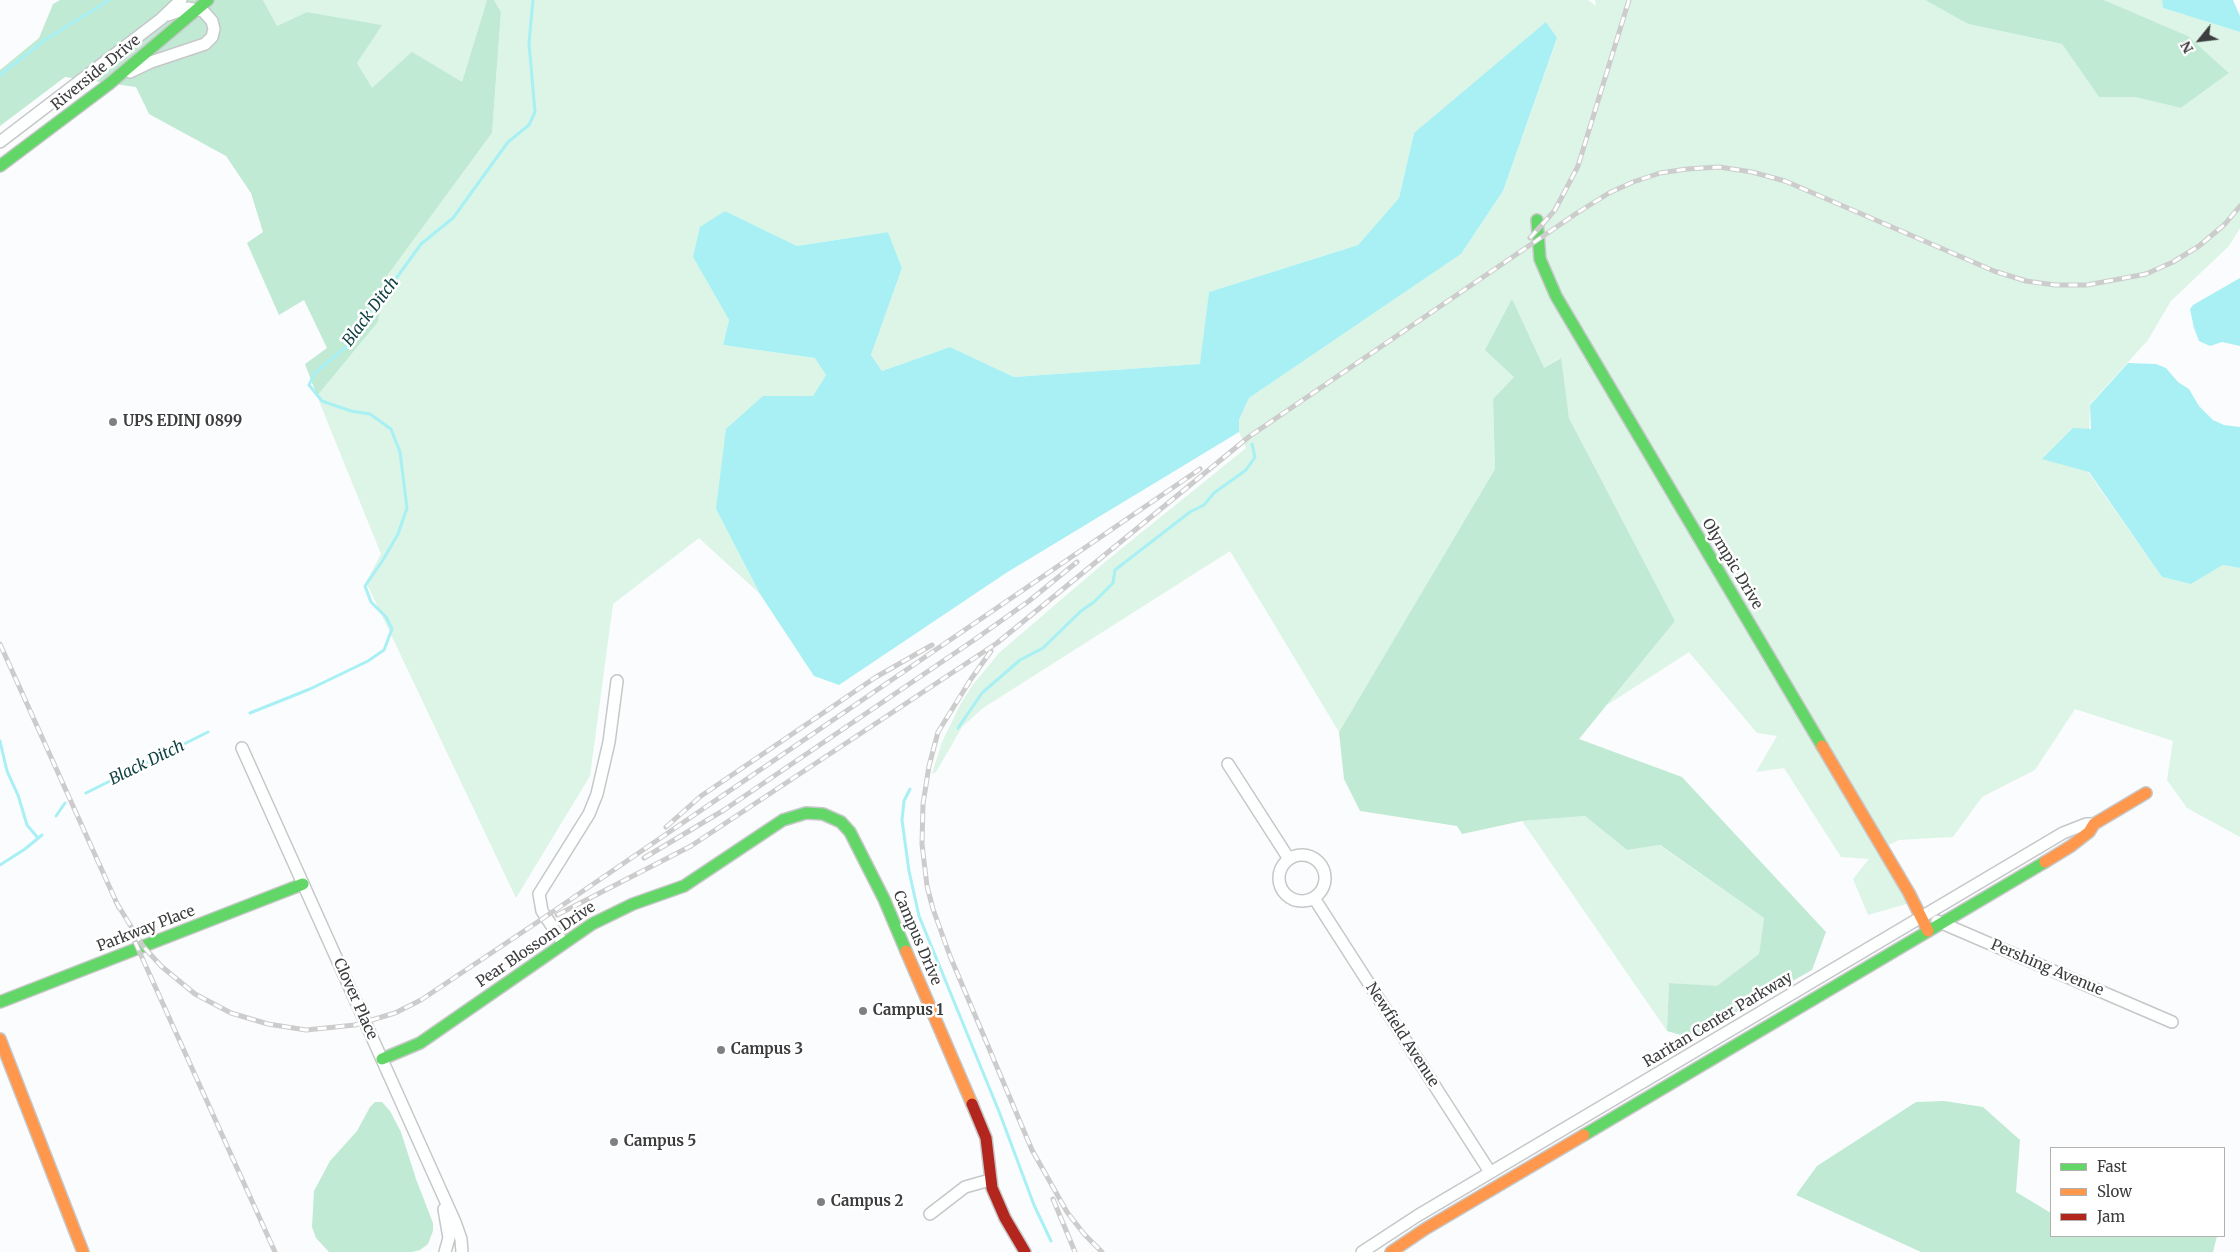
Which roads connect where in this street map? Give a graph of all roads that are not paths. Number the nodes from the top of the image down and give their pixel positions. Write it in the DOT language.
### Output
graph roads {
  1 [pos="181,0"];
  2 [pos="208,0"];
  3 [pos="199,9"];
  4 [pos="161,19"];
  5 [pos="109,84"];
  6 [pos="0,142"];
  7 [pos="0,166"];
  8 [pos="1537,220"];
  9 [pos="617,681"];
  10 [pos="242,748"];
  11 [pos="1228,764"];
  12 [pos="2146,793"];
  13 [pos="2094,824"];
  14 [pos="844,825"];
  15 [pos="1289,859"];
  16 [pos="303,884"];
  17 [pos="1314,898"];
  18 [pos="1922,917"];
  19 [pos="1942,923"];
  20 [pos="1928,931"];
  21 [pos="563,943"];
  22 [pos="0,1002"];
  23 [pos="2172,1022"];
  24 [pos="0,1039"];
  25 [pos="382,1059"];
  26 [pos="1490,1172"];
  27 [pos="433,1173"];
  28 [pos="990,1180"];
  29 [pos="930,1214"];
  30 [pos="455,1222"];
  31 [pos="83,1252"];
  32 [pos="445,1252"];
  33 [pos="462,1252"];
  34 [pos="472,1252"];
  35 [pos="1025,1252"];
  36 [pos="1362,1252"];
  37 [pos="1391,1252"];
  1 -- 4 [label="street, Riverside Drive"];
  2 -- 3 [label="street, Riverside Drive"];
  3 -- 4 [label="street"];
  3 -- 5 [label="street, Riverside Drive"];
  3 -- 5 [label="street"];
  4 -- 6 [label="street, Riverside Drive"];
  5 -- 7 [label="street, Riverside Drive"];
  8 -- 18 [label="street, Olympic Drive"];
  9 -- 21 [label="street"];
  10 -- 16 [label="street, Clover Place"];
  11 -- 15 [label="street"];
  12 -- 13 [label="street, Raritan Center Parkway"];
  13 -- 18 [label="street, Raritan Center Parkway"];
  13 -- 19 [label="street, Raritan Center Parkway"];
  14 -- 21 [label="street, Pear Blossom Drive"];
  14 -- 28 [label="street, Campus Drive"];
  15 -- 17 [label="street"];
  15 -- 17 [label="street"];
  16 -- 22 [label="street, Parkway Place"];
  16 -- 25 [label="street, Clover Place"];
  17 -- 26 [label="street, Newfield Avenue"];
  18 -- 19 [label="street, Pershing Avenue"];
  18 -- 20 [label="street, Olympic Drive"];
  18 -- 26 [label="street, Raritan Center Parkway"];
  19 -- 20 [label="street, Raritan Center Parkway"];
  19 -- 23 [label="street, Pershing Avenue"];
  20 -- 37 [label="street, Raritan Center Parkway"];
  21 -- 25 [label="street, Pear Blossom Drive"];
  24 -- 31 [label="street"];
  25 -- 27 [label="street, Clover Place"];
  26 -- 36 [label="street, Raritan Center Parkway"];
  27 -- 30 [label="street, Clover Place"];
  27 -- 32 [label="street"];
  28 -- 29 [label="street"];
  28 -- 35 [label="street, Campus Drive"];
  30 -- 33 [label="street, Clover Place"];
  30 -- 34 [label="street"];
}
